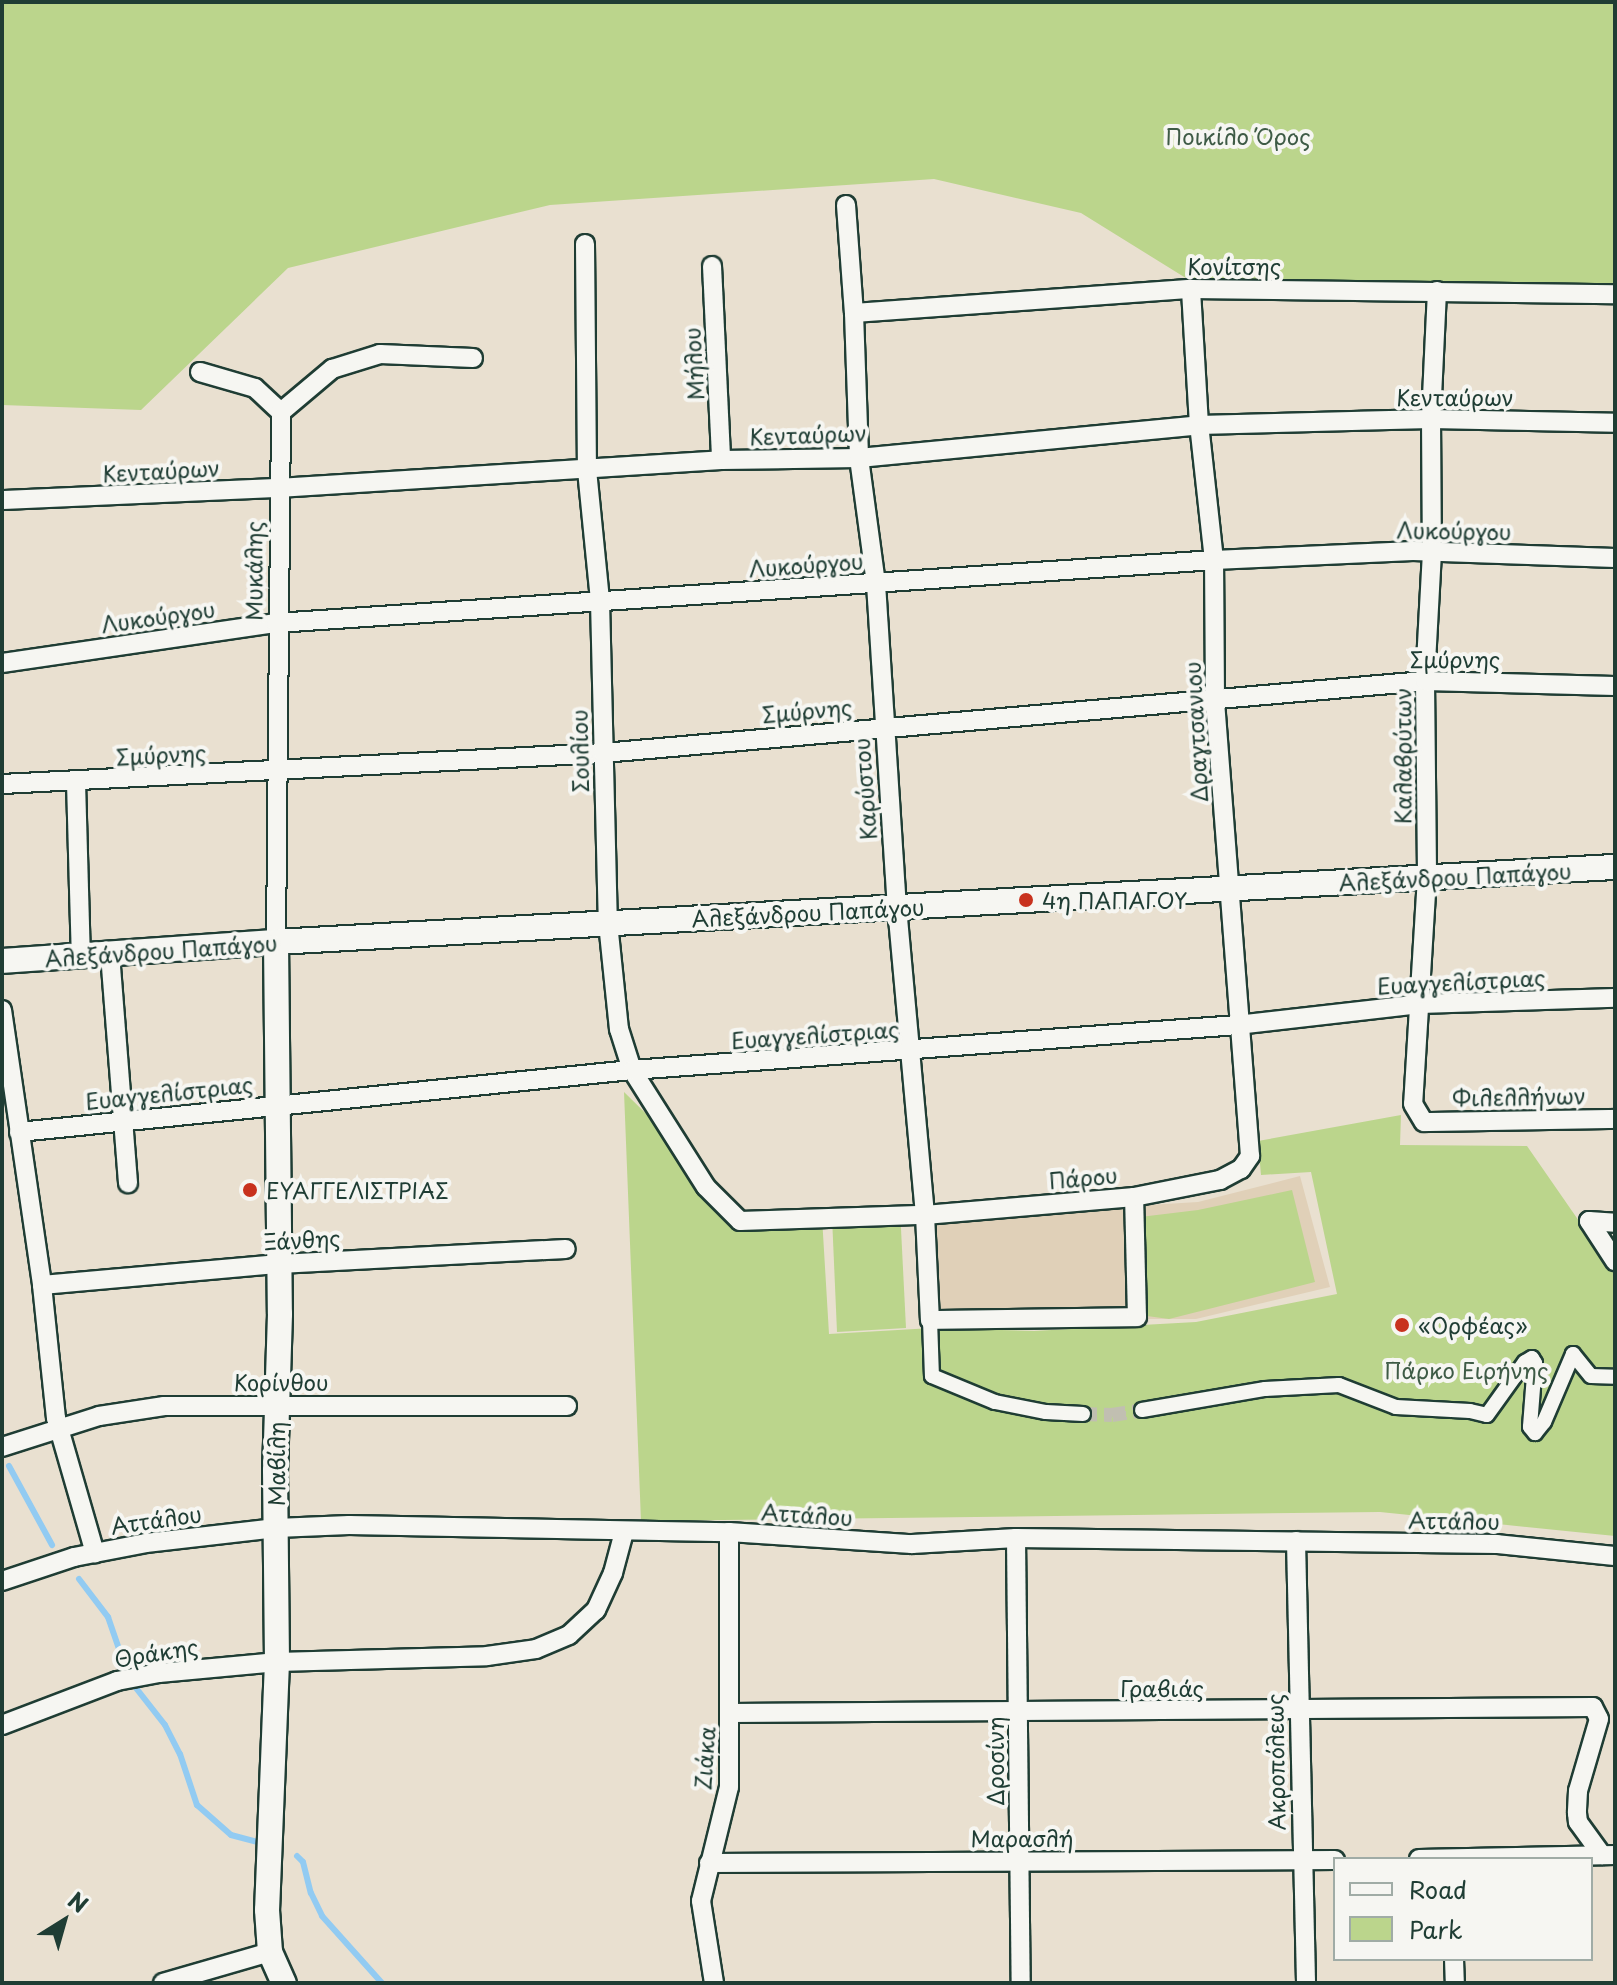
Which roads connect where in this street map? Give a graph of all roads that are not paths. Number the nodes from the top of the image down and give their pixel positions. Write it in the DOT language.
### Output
graph roads {
  1 [pos="846,205"];
  2 [pos="585,244"];
  3 [pos="712,266"];
  4 [pos="1191,289"];
  5 [pos="1437,291"];
  6 [pos="1615,294"];
  7 [pos="854,313"];
  8 [pos="473,358"];
  9 [pos="200,372"];
  10 [pos="281,412"];
  11 [pos="1431,419"];
  12 [pos="1615,423"];
  13 [pos="1199,425"];
  14 [pos="859,458"];
  15 [pos="721,460"];
  16 [pos="587,470"];
  17 [pos="278,488"];
  18 [pos="2,500"];
  19 [pos="1432,552"];
  20 [pos="1615,558"];
  21 [pos="1214,560"];
  22 [pos="876,584"];
  23 [pos="600,601"];
  24 [pos="276,623"];
  25 [pos="2,663"];
  26 [pos="1425,681"];
  27 [pos="1615,686"];
  28 [pos="1215,699"];
  29 [pos="884,728"];
  30 [pos="603,753"];
  31 [pos="276,772"];
  32 [pos="76,782"];
  33 [pos="2,784"];
  34 [pos="1615,867"];
  35 [pos="1427,877"];
  36 [pos="1230,888"];
  37 [pos="897,907"];
  38 [pos="608,923"];
  39 [pos="276,942"];
  40 [pos="110,954"];
  41 [pos="81,956"];
  42 [pos="2,961"];
  43 [pos="1615,998"];
  44 [pos="1420,1004"];
  45 [pos="2,1010"];
  46 [pos="1237,1025"];
  47 [pos="912,1052"];
  48 [pos="632,1070"];
  49 [pos="277,1104"];
  50 [pos="1615,1119"];
  51 [pos="123,1121"];
  52 [pos="1424,1122"];
  53 [pos="19,1132"];
  54 [pos="1241,1169"];
  55 [pos="128,1183"];
  56 [pos="1134,1197"];
  57 [pos="925,1215"];
  58 [pos="1615,1223"];
  59 [pos="566,1249"];
  60 [pos="1615,1261"];
  61 [pos="279,1264"];
  62 [pos="42,1285"];
  63 [pos="930,1320"];
  64 [pos="1615,1377"];
  65 [pos="276,1406"];
  66 [pos="567,1406"];
  67 [pos="1142,1410"];
  68 [pos="1083,1414"];
  69 [pos="58,1428"];
  70 [pos="2,1447"];
  71 [pos="276,1528"];
  72 [pos="624,1532"];
  73 [pos="729,1532"];
  74 [pos="1016,1538"];
  75 [pos="1296,1541"];
  76 [pos="95,1553"];
  77 [pos="1615,1556"];
  78 [pos="2,1581"];
  79 [pos="277,1662"];
  80 [pos="1298,1711"];
  81 [pos="731,1713"];
  82 [pos="1019,1713"];
  83 [pos="2,1725"];
  84 [pos="1609,1855"];
  85 [pos="1531,1857"];
  86 [pos="1301,1860"];
  87 [pos="1333,1860"];
  88 [pos="1019,1862"];
  89 [pos="709,1863"];
  90 [pos="270,1952"];
  91 [pos="1454,1961"];
  92 [pos="163,1983"];
  93 [pos="284,1983"];
  94 [pos="714,1983"];
  95 [pos="1021,1983"];
  96 [pos="1306,1983"];
  97 [pos="1455,1983"];
  1 -- 7 [label="street, Καρύστου"];
  2 -- 16 [label="street, Σουλίου"];
  3 -- 15 [label="street, Μήλου"];
  4 -- 5 [label="street, Κονίτσης"];
  4 -- 7 [label="street, Κονίτσης"];
  4 -- 13 [label="street, Δραγτσανιου"];
  5 -- 6 [label="street, Κονίτσης"];
  5 -- 11 [label="street, Καλαβρύτων"];
  7 -- 14 [label="street, Καρύστου"];
  8 -- 10 [label="street"];
  9 -- 10 [label="street"];
  10 -- 17 [label="street, Μυκάλης"];
  11 -- 12 [label="street, Κενταύρων"];
  11 -- 13 [label="street, Κενταύρων"];
  11 -- 19 [label="street, Καλαβρύτων"];
  13 -- 14 [label="street, Κενταύρων"];
  13 -- 21 [label="street, Δραγτσανιου"];
  14 -- 15 [label="street, Κενταύρων"];
  14 -- 22 [label="street, Καρύστου"];
  15 -- 16 [label="street, Κενταύρων"];
  16 -- 17 [label="street, Κενταύρων"];
  16 -- 23 [label="street, Σουλίου"];
  17 -- 18 [label="street, Κενταύρων"];
  17 -- 24 [label="street, Μυκάλης"];
  19 -- 20 [label="street, Λυκούργου"];
  19 -- 21 [label="street, Λυκούργου"];
  19 -- 26 [label="street, Καλαβρύτων"];
  21 -- 22 [label="street, Λυκούργου"];
  21 -- 28 [label="street, Δραγτσανιου"];
  22 -- 23 [label="street, Λυκούργου"];
  22 -- 29 [label="street, Καρύστου"];
  23 -- 24 [label="street, Λυκούργου"];
  23 -- 30 [label="street, Σουλίου"];
  24 -- 25 [label="street, Λυκούργου"];
  24 -- 31 [label="street, Μυκάλης"];
  26 -- 27 [label="street, Σμύρνης"];
  26 -- 28 [label="street, Σμύρνης"];
  26 -- 35 [label="street, Καλαβρύτων"];
  28 -- 29 [label="street, Σμύρνης"];
  28 -- 36 [label="street, Δραγτσανιου"];
  29 -- 30 [label="street, Σμύρνης"];
  29 -- 37 [label="street, Καρύστου"];
  30 -- 31 [label="street, Σμύρνης"];
  30 -- 38 [label="street, Σουλίου"];
  31 -- 32 [label="street, Σμύρνης"];
  31 -- 39 [label="street, Μυκάλης"];
  32 -- 33 [label="street, Σμύρνης"];
  32 -- 41 [label="street"];
  34 -- 35 [label="street, Αλεξάνδρου Παπάγου"];
  35 -- 36 [label="street, Αλεξάνδρου Παπάγου"];
  35 -- 44 [label="street, Καλαβρύτων"];
  36 -- 37 [label="street, Αλεξάνδρου Παπάγου"];
  36 -- 46 [label="street, Δραγτσανιου"];
  37 -- 38 [label="street, Αλεξάνδρου Παπάγου"];
  37 -- 47 [label="street, Καρύστου"];
  38 -- 39 [label="street, Αλεξάνδρου Παπάγου"];
  38 -- 48 [label="street, Σουλίου"];
  39 -- 40 [label="street, Αλεξάνδρου Παπάγου"];
  39 -- 49 [label="street, Μαβίλη"];
  40 -- 41 [label="street, Αλεξάνδρου Παπάγου"];
  40 -- 51 [label="street"];
  41 -- 42 [label="street, Αλεξάνδρου Παπάγου"];
  43 -- 44 [label="street, Ευαγγελίστριας"];
  44 -- 46 [label="street, Ευαγγελίστριας"];
  44 -- 52 [label="street, Καλαβρύτων"];
  45 -- 53 [label="street"];
  46 -- 47 [label="street, Ευαγγελίστριας"];
  46 -- 54 [label="street, Δραγτσανιου"];
  47 -- 48 [label="street, Ευαγγελίστριας"];
  47 -- 57 [label="street, Καρύστου"];
  48 -- 49 [label="street, Ευαγγελίστριας"];
  48 -- 57 [label="street, Σουλίου"];
  49 -- 51 [label="street, Ευαγγελίστριας"];
  49 -- 61 [label="street, Μαβίλη"];
  50 -- 52 [label="street, Φιλελλήνων"];
  51 -- 53 [label="street, Ευαγγελίστριας"];
  51 -- 55 [label="street"];
  53 -- 62 [label="street"];
  54 -- 56 [label="street, Πάρου"];
  56 -- 57 [label="street, Πάρου"];
  56 -- 63 [label="street"];
  57 -- 63 [label="street, Καρύστου"];
  58 -- 60 [label="street"];
  59 -- 61 [label="street, Ξάνθης"];
  61 -- 62 [label="street, Ξάνθης"];
  61 -- 65 [label="street, Μαβίλη"];
  62 -- 69 [label="street"];
  63 -- 68 [label="street"];
  64 -- 67 [label="street"];
  65 -- 66 [label="street, Κορίνθου"];
  65 -- 69 [label="street, Κορίνθου"];
  65 -- 71 [label="street, Μαβίλη"];
  69 -- 70 [label="street, Κορίνθου"];
  69 -- 76 [label="street"];
  71 -- 72 [label="street, Αττάλου"];
  71 -- 76 [label="street, Αττάλου"];
  71 -- 79 [label="street, Μαβίλη"];
  72 -- 73 [label="street, Αττάλου"];
  72 -- 79 [label="street, Θράκης"];
  73 -- 74 [label="street, Αττάλου"];
  73 -- 81 [label="street, Ζιάκα"];
  74 -- 75 [label="street, Αττάλου"];
  74 -- 82 [label="street, Δροσίνη"];
  75 -- 77 [label="street, Αττάλου"];
  75 -- 80 [label="street, Ακροπόλεως"];
  76 -- 78 [label="street, Αττάλου"];
  79 -- 83 [label="street, Θράκης"];
  79 -- 90 [label="street, Μαβίλη"];
  80 -- 82 [label="street, Γραβιάς"];
  80 -- 84 [label="street, Γραβιάς"];
  80 -- 86 [label="street, Ακροπόλεως"];
  81 -- 82 [label="street, Γραβιάς"];
  81 -- 89 [label="street, Ζιάκα"];
  82 -- 88 [label="street, Δροσίνη"];
  84 -- 85 [label="street"];
  86 -- 87 [label="street, Μαρασλή"];
  86 -- 88 [label="street, Μαρασλή"];
  86 -- 96 [label="street, Ακροπόλεως"];
  88 -- 89 [label="street, Μαρασλή"];
  88 -- 95 [label="street, Δροσίνη"];
  89 -- 94 [label="street, Ζιάκα"];
  90 -- 92 [label="street"];
  90 -- 93 [label="street, Μαβίλη"];
  91 -- 97 [label="street"];
}
